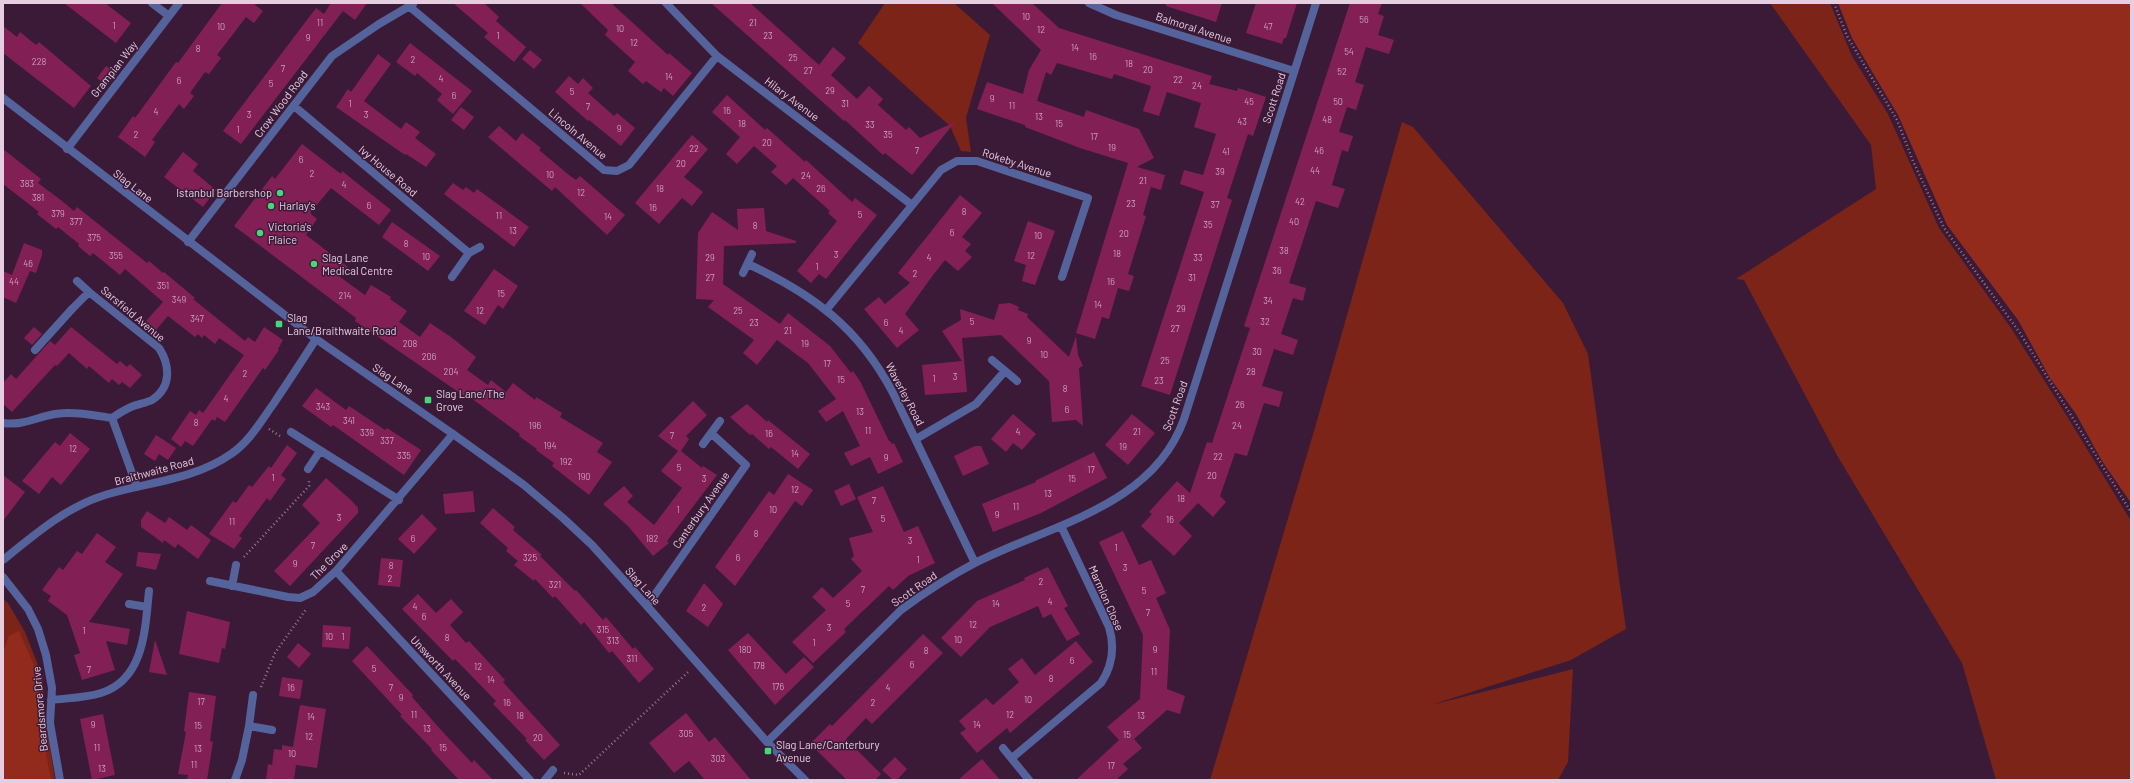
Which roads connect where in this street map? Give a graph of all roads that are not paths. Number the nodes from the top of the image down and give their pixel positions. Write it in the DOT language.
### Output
graph roads {
  1 [pos="152,3"];
  2 [pos="179,3"];
  3 [pos="666,3"];
  4 [pos="1089,3"];
  5 [pos="1316,3"];
  6 [pos="412,5"];
  7 [pos="169,16"];
  8 [pos="717,56"];
  9 [pos="1294,71"];
  10 [pos="3,98"];
  11 [pos="294,106"];
  12 [pos="67,149"];
  13 [pos="912,205"];
  14 [pos="188,242"];
  15 [pos="480,247"];
  16 [pos="468,253"];
  17 [pos="752,254"];
  18 [pos="748,264"];
  19 [pos="743,273"];
  20 [pos="452,277"];
  21 [pos="1062,277"];
  22 [pos="77,281"];
  23 [pos="89,292"];
  24 [pos="827,309"];
  25 [pos="316,340"];
  26 [pos="35,350"];
  27 [pos="992,360"];
  28 [pos="1005,371"];
  29 [pos="1017,381"];
  30 [pos="112,418"];
  31 [pos="720,422"];
  32 [pos="3,423"];
  33 [pos="291,432"];
  34 [pos="711,433"];
  35 [pos="453,434"];
  36 [pos="916,440"];
  37 [pos="703,444"];
  38 [pos="320,451"];
  39 [pos="308,469"];
  40 [pos="138,487"];
  41 [pos="399,500"];
  42 [pos="1061,526"];
  43 [pos="3,560"];
  44 [pos="975,563"];
  45 [pos="236,564"];
  46 [pos="336,571"];
  47 [pos="3,577"];
  48 [pos="210,581"];
  49 [pos="232,586"];
  50 [pos="149,591"];
  51 [pos="129,604"];
  52 [pos="647,606"];
  53 [pos="148,607"];
  54 [pos="252,695"];
  55 [pos="52,700"];
  56 [pos="249,726"];
  57 [pos="272,730"];
  58 [pos="767,742"];
  59 [pos="1003,748"];
  60 [pos="1012,758"];
  61 [pos="556,772"];
  62 [pos="60,780"];
  63 [pos="235,780"];
  64 [pos="530,780"];
  65 [pos="544,780"];
  66 [pos="805,780"];
  67 [pos="1029,780"];
  1 -- 7 [label="street"];
  2 -- 7 [label="street, Grampian Way"];
  3 -- 8 [label="street, Hilary Avenue"];
  4 -- 9 [label="street, Balmoral Avenue"];
  5 -- 9 [label="street, Scott Road"];
  6 -- 8 [label="street, Lincoln Avenue"];
  6 -- 11 [label="street, Crow Wood Road"];
  7 -- 12 [label="street, Grampian Way"];
  8 -- 13 [label="street, Hilary Avenue"];
  9 -- 42 [label="street, Scott Road"];
  10 -- 12 [label="street, Slag Lane"];
  11 -- 14 [label="street, Crow Wood Road"];
  11 -- 16 [label="street, Ivy House Road"];
  12 -- 14 [label="street, Slag Lane"];
  13 -- 21 [label="street, Rokeby Avenue"];
  13 -- 24 [label="street, Rokeby Avenue"];
  14 -- 25 [label="street, Slag Lane"];
  15 -- 16 [label="street"];
  16 -- 20 [label="street"];
  17 -- 18 [label="street"];
  18 -- 19 [label="street"];
  18 -- 24 [label="street, Waverley Road"];
  22 -- 23 [label="street"];
  23 -- 26 [label="street, Sarsfield Avenue"];
  23 -- 30 [label="street, Sarsfield Avenue"];
  24 -- 36 [label="street, Waverley Road"];
  25 -- 35 [label="street, Slag Lane"];
  25 -- 40 [label="street, Braithwaite Road"];
  27 -- 28 [label="street"];
  28 -- 29 [label="street"];
  28 -- 36 [label="street"];
  30 -- 32 [label="street"];
  30 -- 40 [label="street"];
  31 -- 34 [label="street"];
  33 -- 38 [label="street"];
  34 -- 37 [label="street"];
  34 -- 52 [label="street, Canterbury Avenue"];
  35 -- 41 [label="street, The Grove"];
  35 -- 52 [label="street, Slag Lane"];
  36 -- 44 [label="street, Waverley Road"];
  38 -- 39 [label="street"];
  38 -- 41 [label="street"];
  40 -- 43 [label="street, Braithwaite Road"];
  41 -- 46 [label="street, The Grove"];
  42 -- 44 [label="street, Scott Road"];
  42 -- 60 [label="street, Marmion Close"];
  44 -- 58 [label="street, Scott Road"];
  45 -- 49 [label="street"];
  46 -- 49 [label="street, The Grove"];
  46 -- 64 [label="street, Unsworth Avenue"];
  47 -- 55 [label="street, Beardsmore Drive"];
  48 -- 49 [label="street, The Grove"];
  50 -- 53 [label="street"];
  51 -- 53 [label="street"];
  52 -- 58 [label="street, Slag Lane"];
  53 -- 55 [label="street"];
  54 -- 56 [label="street"];
  55 -- 62 [label="street, Beardsmore Drive"];
  56 -- 57 [label="street"];
  56 -- 63 [label="street"];
  58 -- 66 [label="street, Slag Lane"];
  59 -- 60 [label="street"];
  60 -- 67 [label="street"];
  61 -- 65 [label="street"];
}
